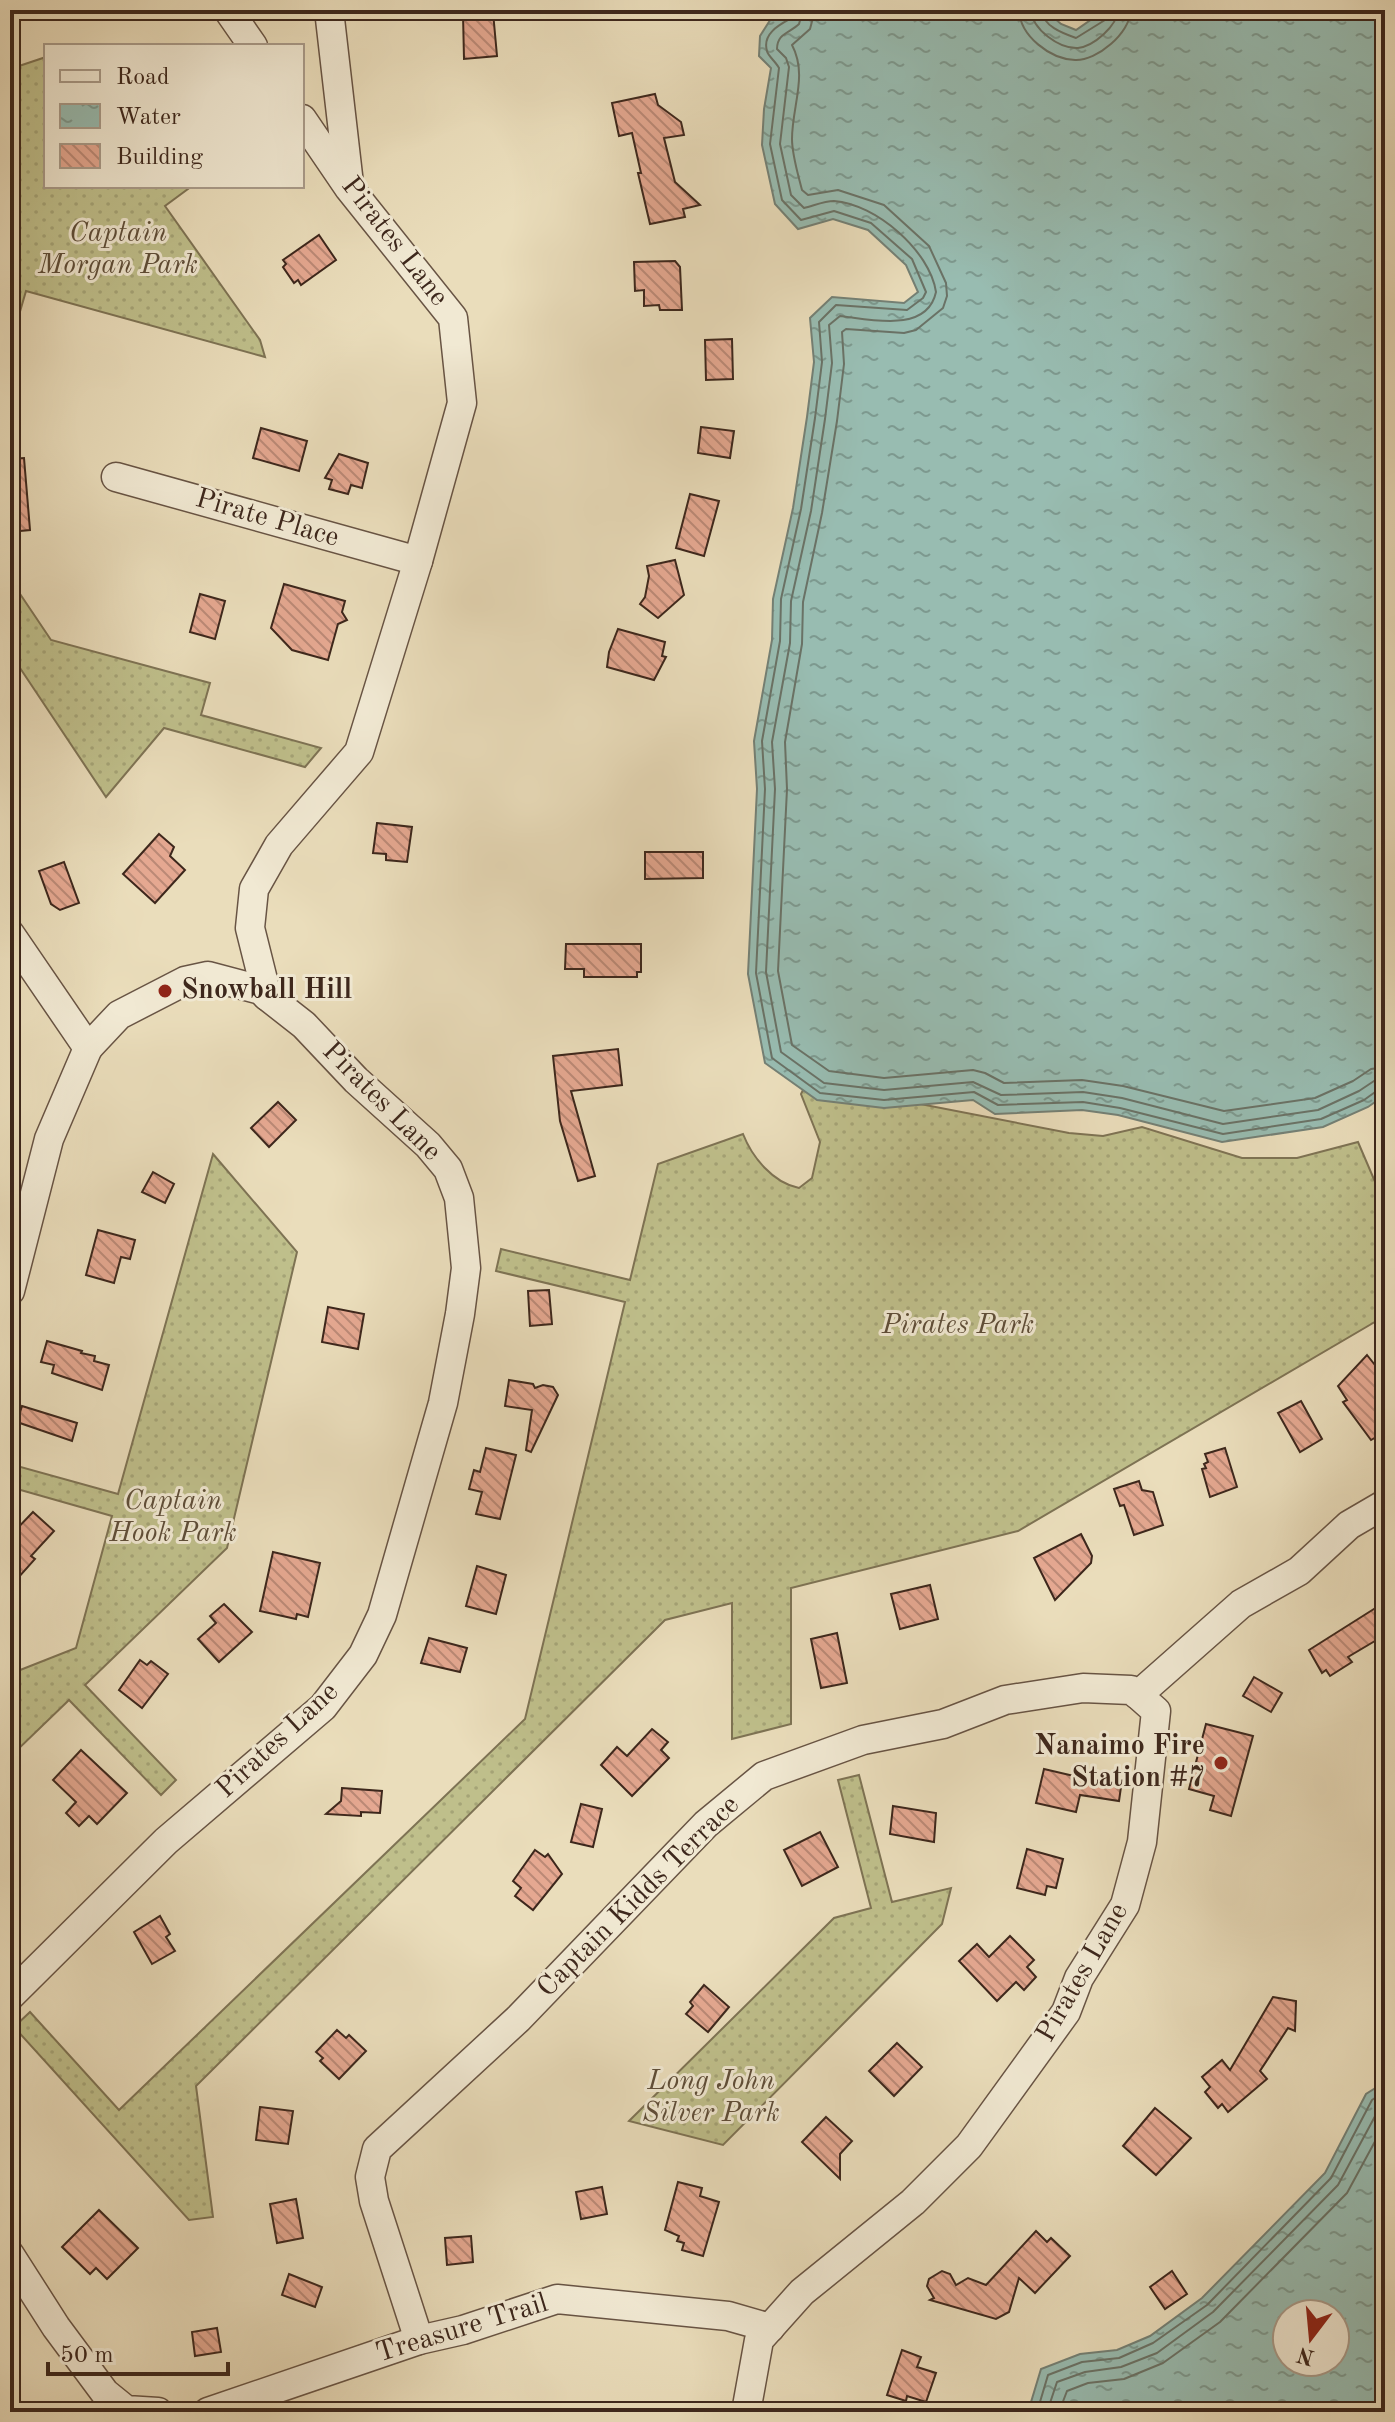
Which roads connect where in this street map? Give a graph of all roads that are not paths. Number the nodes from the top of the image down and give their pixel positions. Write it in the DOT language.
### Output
graph roads {
  1 [pos="228,10"];
  2 [pos="329,10"];
  3 [pos="252,44"];
  4 [pos="304,122"];
  5 [pos="349,188"];
  6 [pos="116,477"];
  7 [pos="418,561"];
  8 [pos="10,934"];
  9 [pos="267,996"];
  10 [pos="88,1048"];
  11 [pos="10,1291"];
  12 [pos="1385,1504"];
  13 [pos="1138,1695"];
  14 [pos="10,1996"];
  15 [pos="10,2255"];
  16 [pos="770,2328"];
  17 [pos="419,2340"];
  18 [pos="158,2412"];
  19 [pos="208,2412"];
  20 [pos="746,2412"];
  1 -- 3 [label="street"];
  2 -- 5 [label="street"];
  4 -- 5 [label="street, Pirates Lane"];
  5 -- 7 [label="street, Pirates Lane"];
  6 -- 7 [label="street, Pirate Place"];
  7 -- 9 [label="street, Pirates Lane"];
  8 -- 10 [label="street"];
  9 -- 10 [label="street"];
  9 -- 14 [label="street, Pirates Lane"];
  10 -- 11 [label="street"];
  12 -- 13 [label="street"];
  13 -- 16 [label="street, Pirates Lane"];
  13 -- 17 [label="street, Captain Kidds Terrace"];
  15 -- 18 [label="street"];
  16 -- 17 [label="street, Treasure Trail"];
  16 -- 20 [label="street, Pirates Lane"];
  17 -- 19 [label="street, Treasure Trail"];
}
